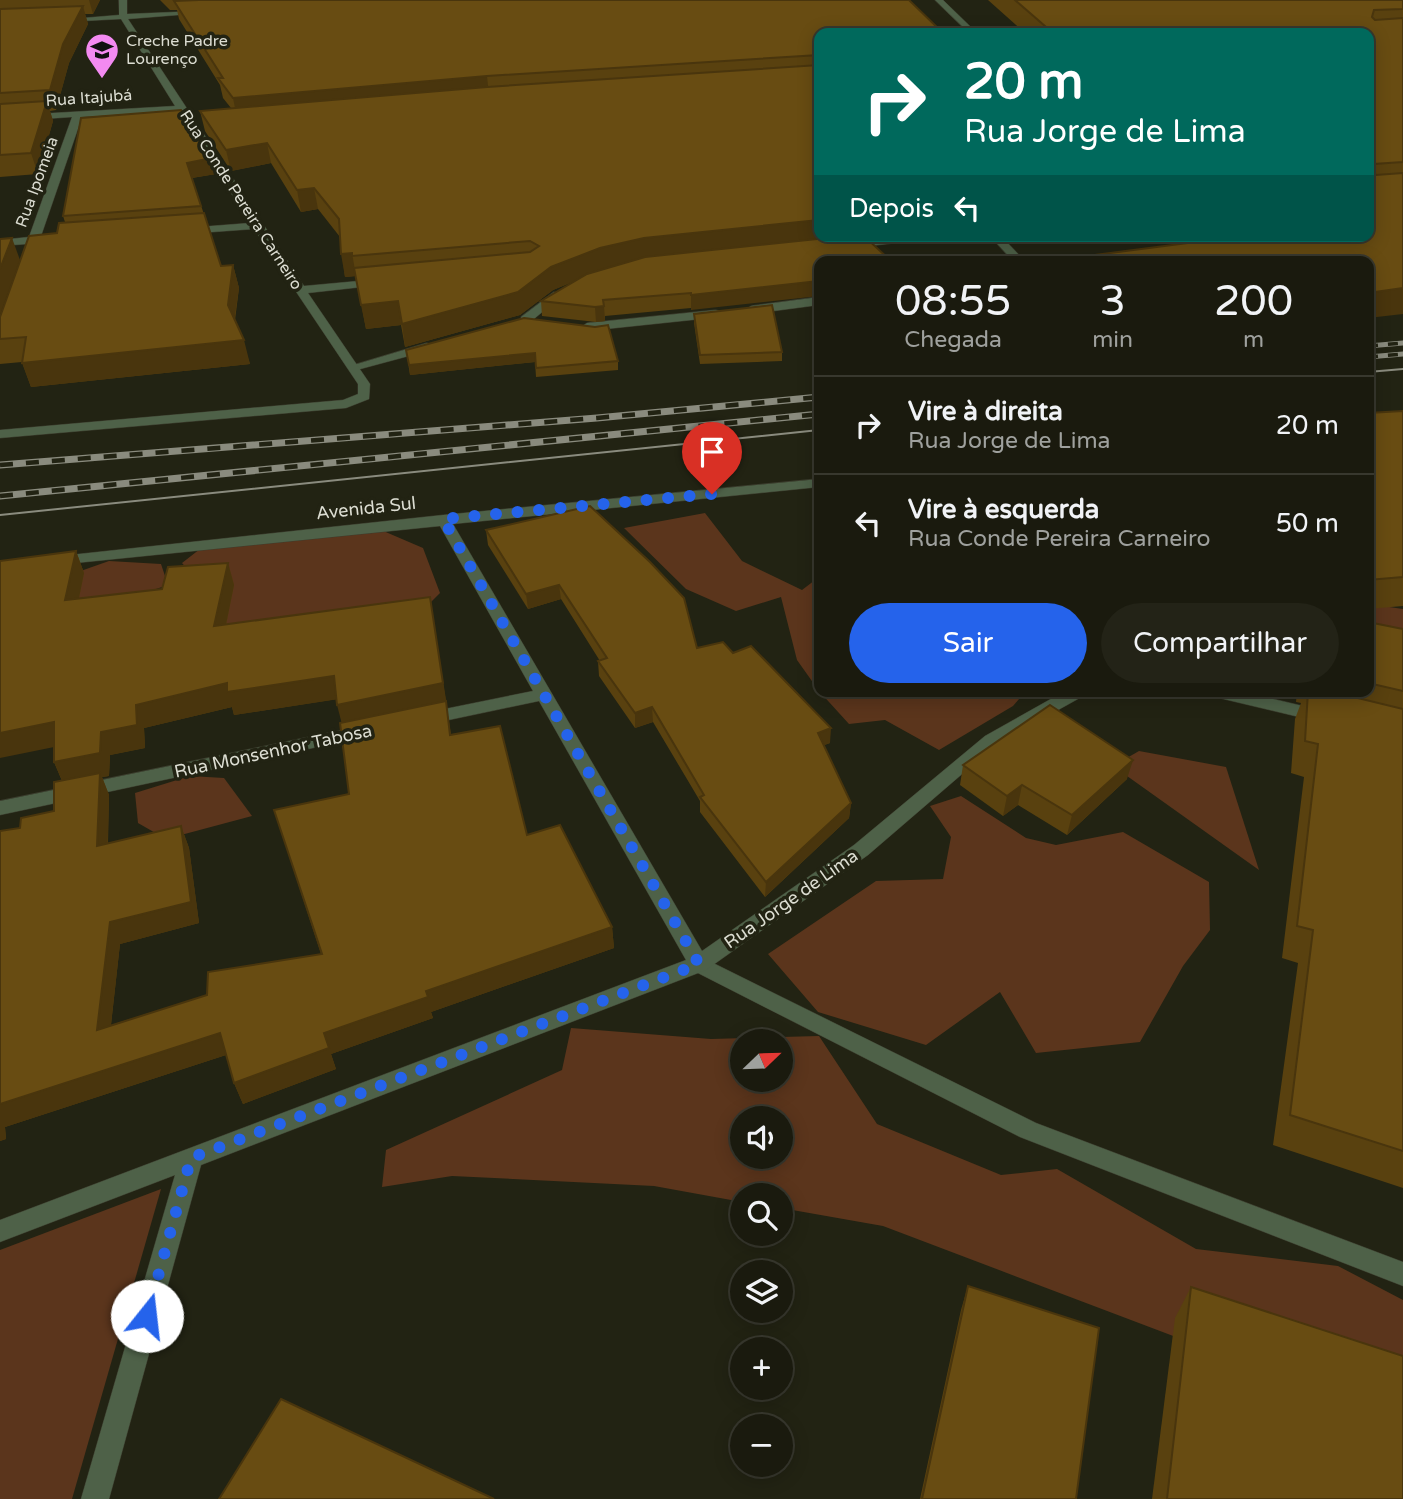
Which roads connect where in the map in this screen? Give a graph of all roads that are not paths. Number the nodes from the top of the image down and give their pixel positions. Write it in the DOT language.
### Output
graph roads {
  1 [pos="123,0"];
  2 [pos="939,0"];
  3 [pos="204,13"];
  4 [pos="123,17"];
  5 [pos="55,20"];
  6 [pos="968,28"];
  7 [pos="180,108"];
  8 [pos="78,115"];
  9 [pos="0,119"];
  10 [pos="206,125"];
  11 [pos="192,127"];
  12 [pos="257,226"];
  13 [pos="173,232"];
  14 [pos="61,239"];
  15 [pos="33,240"];
  16 [pos="875,242"];
  17 [pos="1001,242"];
  18 [pos="0,243"];
  19 [pos="837,246"];
  20 [pos="1015,256"];
  21 [pos="25,265"];
  22 [pos="395,281"];
  23 [pos="569,289"];
  24 [pos="300,290"];
  25 [pos="814,303"];
  26 [pos="525,320"];
  27 [pos="511,323"];
  28 [pos="548,323"];
  29 [pos="572,326"];
  30 [pos="445,341"];
  31 [pos="353,367"];
  32 [pos="0,434"];
  33 [pos="814,483"];
  34 [pos="443,519"];
  35 [pos="41,561"];
  36 [pos="545,694"];
  37 [pos="1068,697"];
  38 [pos="1240,697"];
  39 [pos="1342,722"];
  40 [pos="409,723"];
  41 [pos="382,728"];
  42 [pos="0,808"];
  43 [pos="699,964"];
  44 [pos="191,1158"];
  45 [pos="0,1231"];
  46 [pos="1403,1274"];
  47 [pos="95,1499"];
  1 -- 4 [label="street"];
  2 -- 6 [label="street"];
  3 -- 4 [label="street"];
  4 -- 5 [label="street"];
  4 -- 7 [label="street, Rua Conde Pereira Carneiro"];
  7 -- 8 [label="street, Rua Itajubá"];
  7 -- 11 [label="street, Rua Conde Pereira Carneiro"];
  8 -- 9 [label="street, Rua Itajubá"];
  8 -- 15 [label="street, Rua Ipomeia"];
  10 -- 11 [label="street"];
  11 -- 12 [label="street, Rua Conde Pereira Carneiro"];
  12 -- 13 [label="street"];
  12 -- 24 [label="street, Rua Conde Pereira Carneiro"];
  14 -- 15 [label="street"];
  15 -- 18 [label="street"];
  15 -- 21 [label="street, Rua Ipomeia"];
  16 -- 19 [label="street"];
  17 -- 20 [label="street"];
  22 -- 24 [label="street"];
  23 -- 26 [label="street"];
  24 -- 31 [label="street, Rua Conde Pereira Carneiro"];
  25 -- 29 [label="street"];
  26 -- 27 [label="street"];
  26 -- 28 [label="street"];
  30 -- 31 [label="street"];
  31 -- 32 [label="street, Rua Conde Pereira Carneiro"];
  33 -- 34 [label="street, Avenida Sul"];
  34 -- 35 [label="street, Avenida Sul"];
  34 -- 36 [label="street"];
  36 -- 40 [label="street"];
  36 -- 43 [label="street"];
  37 -- 43 [label="street, Rua Jorge de Lima"];
  38 -- 39 [label="street"];
  41 -- 42 [label="street, Rua Monsenhor Tabosa"];
  43 -- 44 [label="street, Rua Jorge de Lima"];
  43 -- 46 [label="street"];
  44 -- 45 [label="street, Rua Jorge de Lima"];
  44 -- 47 [label="street"];
}
